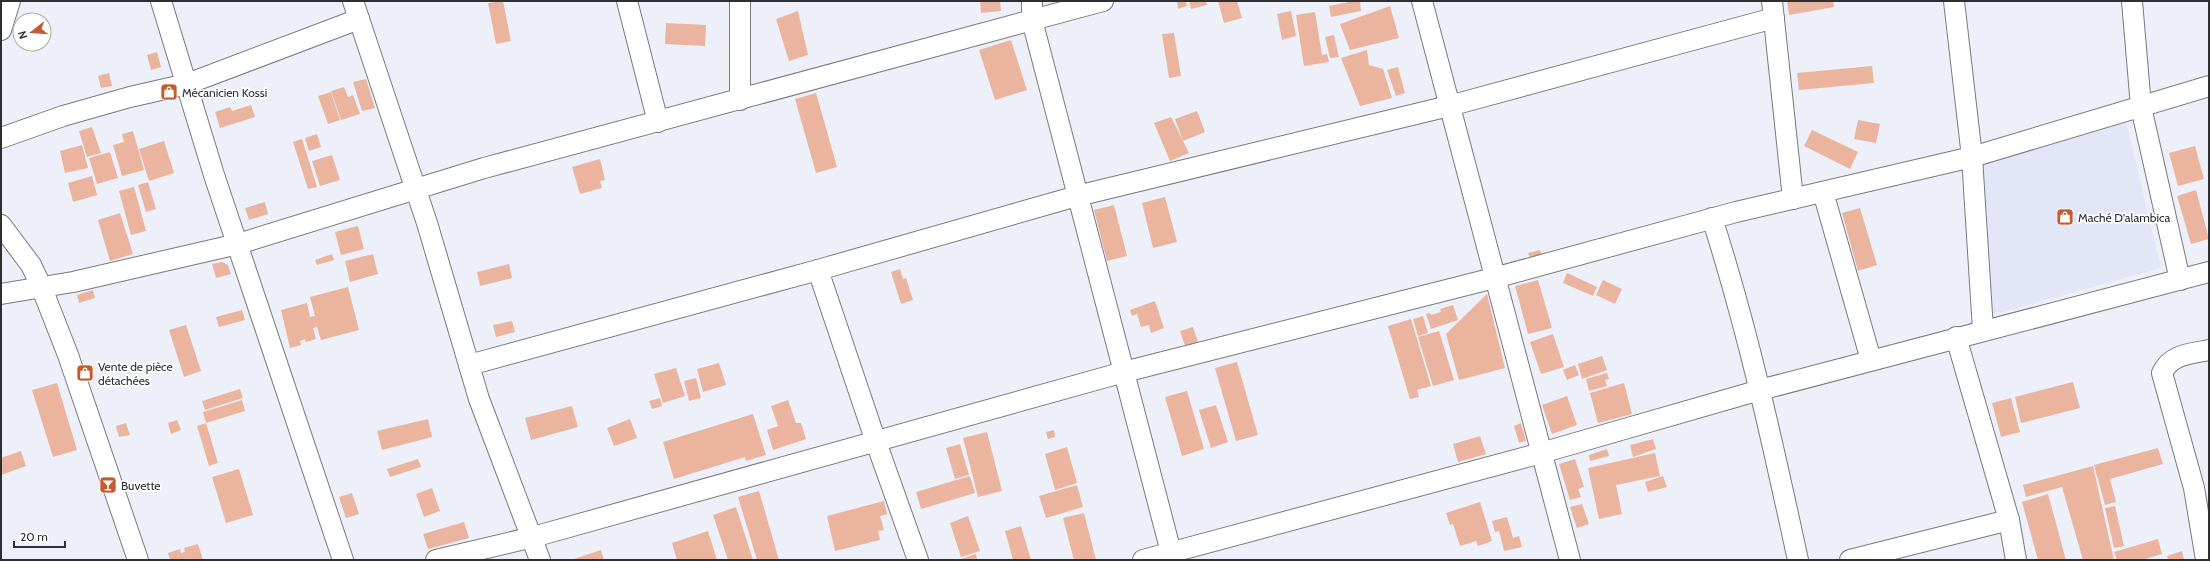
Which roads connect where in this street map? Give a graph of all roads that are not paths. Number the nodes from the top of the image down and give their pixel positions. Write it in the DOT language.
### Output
graph roads {
  1 [pos="10,1"];
  2 [pos="161,1"];
  3 [pos="627,1"];
  4 [pos="740,1"];
  5 [pos="1103,1"];
  6 [pos="1422,1"];
  7 [pos="1954,1"];
  8 [pos="2132,1"];
  9 [pos="1773,9"];
  10 [pos="356,10"];
  11 [pos="1032,10"];
  12 [pos="1,30"];
  13 [pos="187,84"];
  14 [pos="2209,86"];
  15 [pos="740,100"];
  16 [pos="1450,106"];
  17 [pos="2141,107"];
  18 [pos="658,122"];
  19 [pos="3,133"];
  20 [pos="1972,157"];
  21 [pos="416,190"];
  22 [pos="1823,192"];
  23 [pos="1077,196"];
  24 [pos="1793,199"];
  25 [pos="1712,218"];
  26 [pos="1,225"];
  27 [pos="238,244"];
  28 [pos="818,270"];
  29 [pos="2209,272"];
  30 [pos="1494,278"];
  31 [pos="2180,280"];
  32 [pos="41,286"];
  33 [pos="1,294"];
  34 [pos="1983,330"];
  35 [pos="1956,337"];
  36 [pos="2209,350"];
  37 [pos="1870,360"];
  38 [pos="469,365"];
  39 [pos="1124,372"];
  40 [pos="1760,390"];
  41 [pos="876,442"];
  42 [pos="1541,453"];
  43 [pos="2201,486"];
  44 [pos="2009,520"];
  45 [pos="533,537"];
  46 [pos="1172,556"];
  47 [pos="138,560"];
  48 [pos="343,560"];
  49 [pos="436,560"];
  50 [pos="540,560"];
  51 [pos="918,560"];
  52 [pos="1143,560"];
  53 [pos="1570,560"];
  54 [pos="1798,560"];
  55 [pos="1850,560"];
  56 [pos="2016,560"];
  57 [pos="2206,560"];
  1 -- 12 [label="street"];
  2 -- 13 [label="street"];
  3 -- 18 [label="street"];
  4 -- 15 [label="street"];
  5 -- 11 [label="street"];
  6 -- 16 [label="street"];
  7 -- 20 [label="street"];
  8 -- 17 [label="street"];
  9 -- 16 [label="street"];
  9 -- 24 [label="street"];
  10 -- 13 [label="street"];
  10 -- 21 [label="street"];
  11 -- 15 [label="street"];
  11 -- 23 [label="street"];
  13 -- 19 [label="street"];
  13 -- 27 [label="street"];
  14 -- 17 [label="street"];
  15 -- 18 [label="street"];
  16 -- 23 [label="street"];
  16 -- 30 [label="street"];
  17 -- 20 [label="street"];
  17 -- 31 [label="street"];
  18 -- 21 [label="street"];
  20 -- 22 [label="street"];
  20 -- 34 [label="street"];
  21 -- 27 [label="street"];
  21 -- 38 [label="street"];
  22 -- 24 [label="street"];
  22 -- 37 [label="street"];
  23 -- 28 [label="street"];
  23 -- 39 [label="street"];
  24 -- 25 [label="street"];
  25 -- 30 [label="street"];
  25 -- 40 [label="street"];
  26 -- 32 [label="street"];
  27 -- 32 [label="street"];
  27 -- 48 [label="street"];
  28 -- 38 [label="street"];
  28 -- 41 [label="street"];
  29 -- 31 [label="street"];
  30 -- 39 [label="street"];
  30 -- 42 [label="street"];
  31 -- 34 [label="street"];
  32 -- 33 [label="street"];
  32 -- 47 [label="street"];
  34 -- 35 [label="street"];
  35 -- 37 [label="street"];
  35 -- 44 [label="street"];
  36 -- 43 [label="street"];
  37 -- 40 [label="street"];
  38 -- 45 [label="street"];
  39 -- 41 [label="street"];
  39 -- 46 [label="street"];
  40 -- 42 [label="street"];
  40 -- 54 [label="street"];
  41 -- 45 [label="street"];
  41 -- 51 [label="street"];
  42 -- 46 [label="street"];
  42 -- 53 [label="street"];
  43 -- 57 [label="street"];
  44 -- 55 [label="street"];
  44 -- 56 [label="street"];
  45 -- 49 [label="street"];
  45 -- 50 [label="street"];
  46 -- 52 [label="street"];
}
